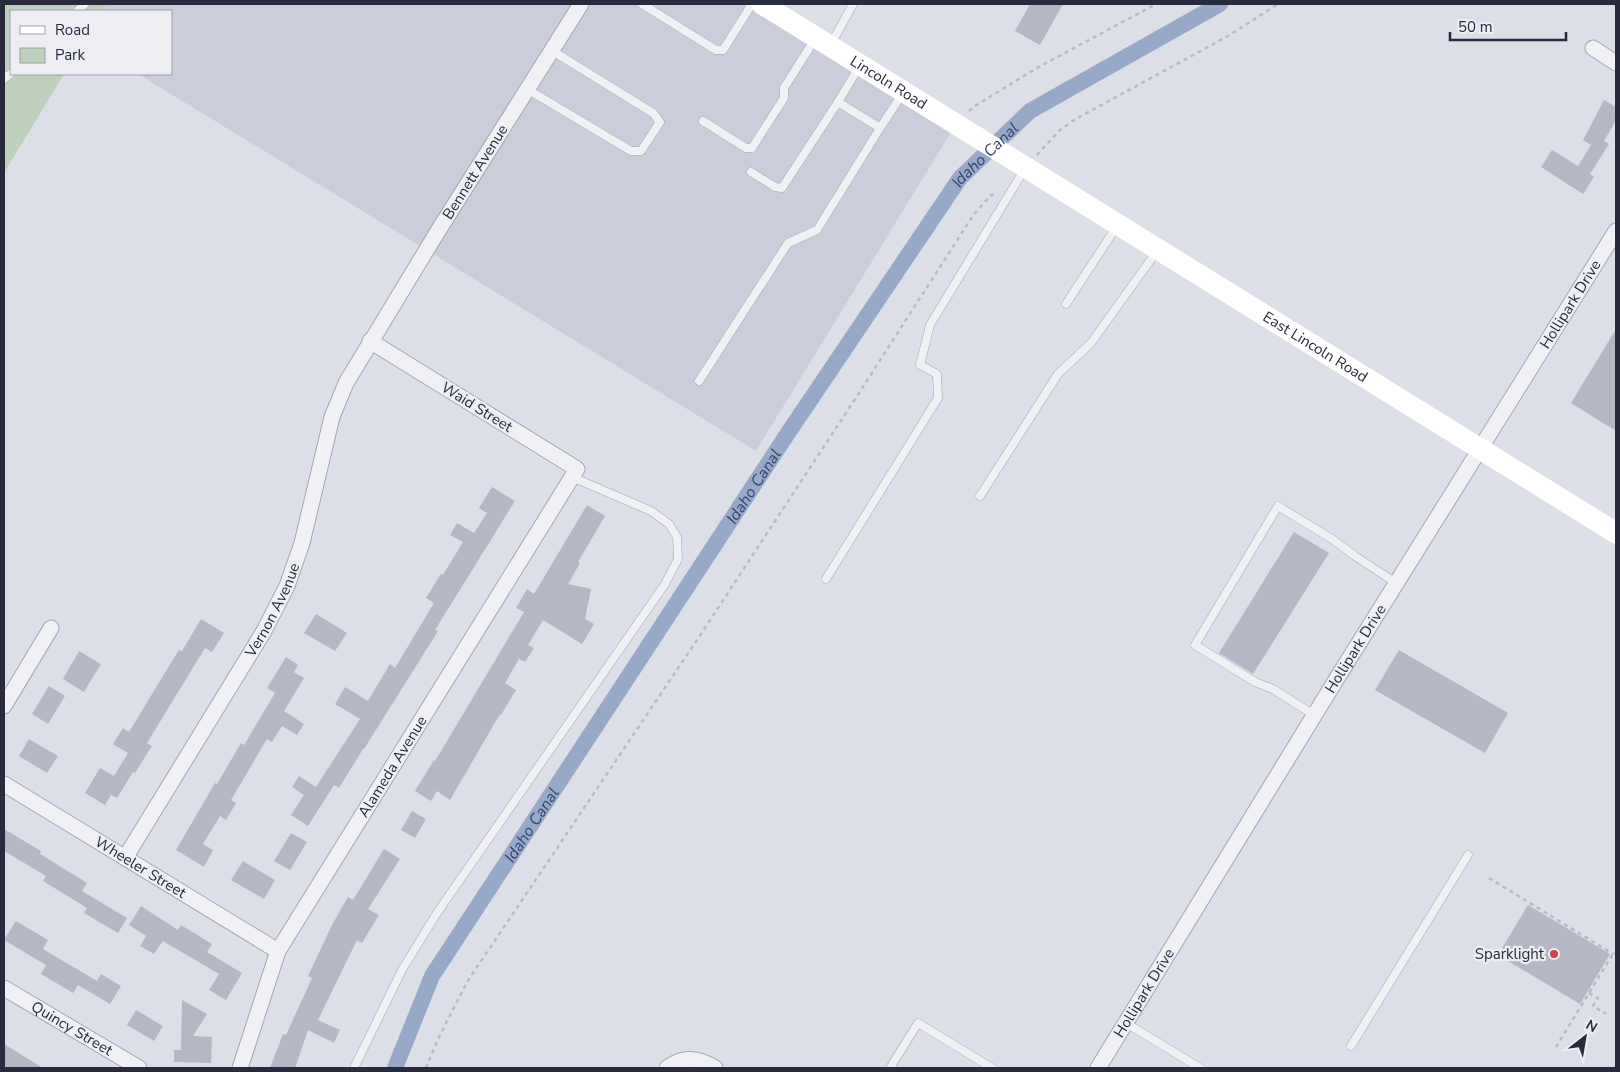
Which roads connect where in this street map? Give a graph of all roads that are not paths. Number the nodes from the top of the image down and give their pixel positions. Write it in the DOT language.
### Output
graph roads {
  1 [pos="581,4"];
  2 [pos="642,4"];
  3 [pos="752,4"];
  4 [pos="762,4"];
  5 [pos="853,4"];
  6 [pos="823,42"];
  7 [pos="1593,48"];
  8 [pos="552,50"];
  9 [pos="1616,62"];
  10 [pos="860,65"];
  11 [pos="527,89"];
  12 [pos="903,92"];
  13 [pos="838,102"];
  14 [pos="703,121"];
  15 [pos="880,128"];
  16 [pos="1020,164"];
  17 [pos="751,172"];
  18 [pos="1118,225"];
  19 [pos="1616,231"];
  20 [pos="1158,250"];
  21 [pos="1066,304"];
  22 [pos="370,341"];
  23 [pos="699,380"];
  24 [pos="1479,449"];
  25 [pos="572,477"];
  26 [pos="980,496"];
  27 [pos="1616,533"];
  28 [pos="826,579"];
  29 [pos="1396,583"];
  30 [pos="51,628"];
  31 [pos="4,706"];
  32 [pos="1314,715"];
  33 [pos="4,784"];
  34 [pos="1468,855"];
  35 [pos="125,858"];
  36 [pos="278,950"];
  37 [pos="4,988"];
  38 [pos="1126,1023"];
  39 [pos="1350,1046"];
  40 [pos="139,1068"];
  41 [pos="240,1068"];
  42 [pos="354,1068"];
  43 [pos="667,1068"];
  44 [pos="715,1068"];
  45 [pos="890,1068"];
  46 [pos="992,1068"];
  47 [pos="1098,1068"];
  48 [pos="1200,1068"];
  1 -- 8 [label="street, Bennett Avenue"];
  2 -- 3 [label="lane"];
  4 -- 6 [label="main road, Lincoln Road"];
  5 -- 6 [label="lane"];
  6 -- 10 [label="main road, Lincoln Road"];
  6 -- 14 [label="lane"];
  7 -- 9 [label="street"];
  8 -- 11 [label="street, Bennett Avenue"];
  8 -- 11 [label="lane"];
  10 -- 12 [label="main road, Lincoln Road"];
  10 -- 13 [label="lane"];
  11 -- 22 [label="street, Bennett Avenue"];
  12 -- 15 [label="lane"];
  12 -- 16 [label="main road, Lincoln Road"];
  13 -- 15 [label="lane"];
  13 -- 17 [label="lane"];
  15 -- 23 [label="lane"];
  16 -- 18 [label="main road, East Lincoln Road"];
  16 -- 28 [label="lane"];
  18 -- 20 [label="main road, East Lincoln Road"];
  18 -- 21 [label="lane"];
  19 -- 24 [label="street, Hollipark Drive"];
  20 -- 24 [label="main road, East Lincoln Road"];
  20 -- 26 [label="lane"];
  22 -- 25 [label="street, Waid Street"];
  22 -- 35 [label="street, Vernon Avenue"];
  24 -- 27 [label="main road, East Lincoln Road"];
  24 -- 29 [label="street, Hollipark Drive"];
  25 -- 36 [label="street, Alameda Avenue"];
  25 -- 42 [label="lane"];
  29 -- 32 [label="street, Hollipark Drive"];
  29 -- 32 [label="lane"];
  30 -- 31 [label="street"];
  32 -- 38 [label="street, Hollipark Drive"];
  33 -- 35 [label="street, Wheeler Street"];
  34 -- 39 [label="lane"];
  35 -- 36 [label="street, Wheeler Street"];
  36 -- 41 [label="street, Alameda Avenue"];
  37 -- 40 [label="street, Quincy Street"];
  38 -- 47 [label="street, Hollipark Drive"];
  38 -- 48 [label="lane"];
  43 -- 44 [label="street"];
  45 -- 46 [label="lane"];
}
